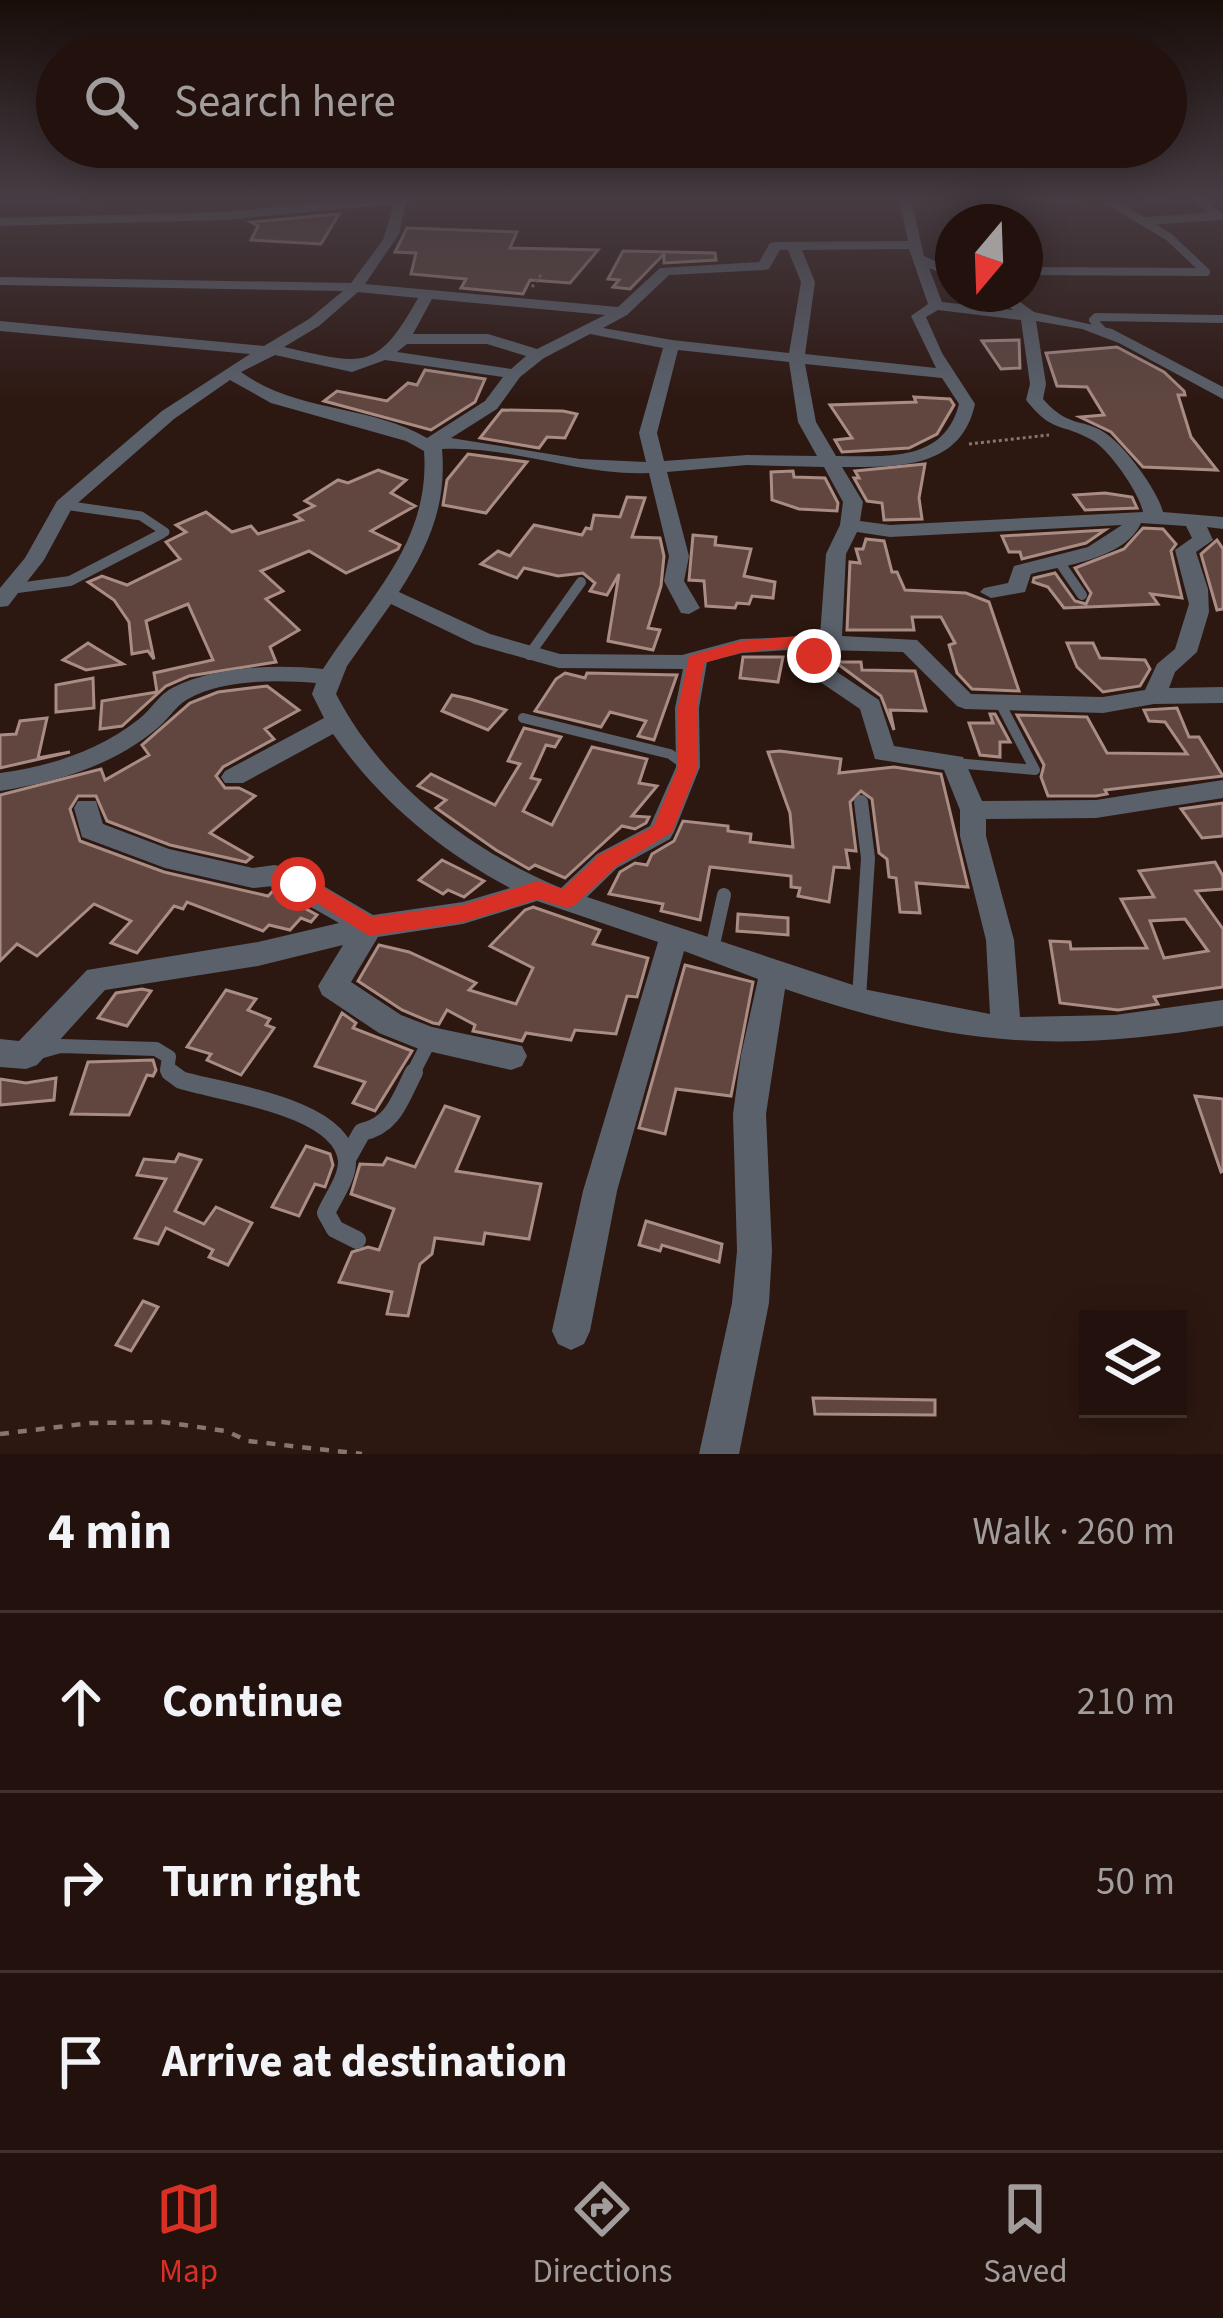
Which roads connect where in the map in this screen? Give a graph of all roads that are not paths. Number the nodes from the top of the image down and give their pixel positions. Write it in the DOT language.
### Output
graph roads {
  1 [pos="372,267"];
  2 [pos="751,267"];
  3 [pos="802,267"];
  4 [pos="923,267"];
  5 [pos="1201,267"];
  6 [pos="1043,271"];
  7 [pos="0,281"];
  8 [pos="358,289"];
  9 [pos="427,295"];
  10 [pos="935,302"];
  11 [pos="935,306"];
  12 [pos="622,312"];
  13 [pos="1016,312"];
  14 [pos="1027,313"];
  15 [pos="1223,319"];
  16 [pos="0,326"];
  17 [pos="592,330"];
  18 [pos="1103,332"];
  19 [pos="403,339"];
  20 [pos="672,345"];
  21 [pos="272,351"];
  22 [pos="538,355"];
  23 [pos="384,356"];
  24 [pos="796,359"];
  25 [pos="230,372"];
  26 [pos="514,374"];
  27 [pos="948,374"];
  28 [pos="1223,394"];
  29 [pos="429,444"];
  30 [pos="834,462"];
  31 [pos="654,468"];
  32 [pos="64,505"];
  33 [pos="1143,518"];
  34 [pos="1194,522"];
  35 [pos="1223,523"];
  36 [pos="850,525"];
  37 [pos="1060,562"];
  38 [pos="581,582"];
  39 [pos="991,592"];
  40 [pos="4,594"];
  41 [pos="386,594"];
  42 [pos="1082,595"];
  43 [pos="688,608"];
  44 [pos="821,641"];
  45 [pos="529,655"];
  46 [pos="696,660"];
  47 [pos="329,677"];
  48 [pos="1223,695"];
  49 [pos="1154,696"];
  50 [pos="999,701"];
  51 [pos="523,718"];
  52 [pos="335,722"];
  53 [pos="954,764"];
  54 [pos="688,767"];
  55 [pos="234,777"];
  56 [pos="0,782"];
  57 [pos="1223,789"];
  58 [pos="861,802"];
  59 [pos="87,808"];
  60 [pos="973,810"];
  61 [pos="552,894"];
  62 [pos="724,896"];
  63 [pos="369,927"];
  64 [pos="674,936"];
  65 [pos="712,950"];
  66 [pos="775,971"];
  67 [pos="859,998"];
  68 [pos="1223,1013"];
  69 [pos="1006,1029"];
  70 [pos="430,1040"];
  71 [pos="13,1054"];
  72 [pos="511,1056"];
  73 [pos="348,1158"];
  74 [pos="358,1240"];
  75 [pos="571,1331"];
  76 [pos="719,1454"];
  1 -- 8 [label="street"];
  2 -- 12 [label="street"];
  3 -- 24 [label="street"];
  4 -- 10 [label="street"];
  5 -- 6 [label="lane"];
  7 -- 8 [label="street"];
  8 -- 9 [label="street"];
  8 -- 21 [label="street"];
  9 -- 12 [label="street"];
  9 -- 19 [label="street"];
  11 -- 27 [label="street"];
  12 -- 17 [label="street"];
  13 -- 14 [label="street"];
  14 -- 18 [label="street"];
  14 -- 33 [label="street"];
  15 -- 18 [label="lane"];
  16 -- 21 [label="street"];
  17 -- 20 [label="street"];
  17 -- 22 [label="street"];
  18 -- 28 [label="street"];
  19 -- 22 [label="street"];
  19 -- 23 [label="street"];
  20 -- 24 [label="street"];
  20 -- 31 [label="street"];
  21 -- 23 [label="street"];
  21 -- 25 [label="street"];
  22 -- 26 [label="street"];
  23 -- 26 [label="street"];
  24 -- 27 [label="street"];
  24 -- 30 [label="street"];
  25 -- 29 [label="street"];
  25 -- 32 [label="street"];
  26 -- 29 [label="street"];
  27 -- 30 [label="street"];
  29 -- 31 [label="street"];
  29 -- 41 [label="street"];
  30 -- 31 [label="street"];
  30 -- 36 [label="street"];
  31 -- 43 [label="street"];
  32 -- 40 [label="street"];
  32 -- 40 [label="lane"];
  33 -- 34 [label="street"];
  33 -- 36 [label="street"];
  33 -- 37 [label="street"];
  34 -- 35 [label="street"];
  34 -- 49 [label="street"];
  36 -- 44 [label="street"];
  37 -- 39 [label="street"];
  37 -- 42 [label="lane"];
  38 -- 45 [label="lane"];
  41 -- 45 [label="street"];
  41 -- 47 [label="street"];
  44 -- 46 [label="street"];
  44 -- 50 [label="street"];
  44 -- 53 [label="street"];
  45 -- 46 [label="street"];
  46 -- 54 [label="street"];
  47 -- 52 [label="street"];
  47 -- 56 [label="street"];
  48 -- 49 [label="street"];
  49 -- 50 [label="street"];
  50 -- 53 [label="lane"];
  51 -- 54 [label="lane"];
  52 -- 55 [label="street"];
  52 -- 61 [label="street"];
  53 -- 60 [label="street"];
  54 -- 61 [label="street"];
  57 -- 60 [label="street"];
  58 -- 67 [label="lane"];
  59 -- 63 [label="street"];
  60 -- 69 [label="street"];
  61 -- 63 [label="street"];
  61 -- 64 [label="street"];
  62 -- 65 [label="lane"];
  63 -- 70 [label="street"];
  63 -- 71 [label="street"];
  64 -- 65 [label="street"];
  64 -- 75 [label="street"];
  65 -- 66 [label="street"];
  66 -- 67 [label="street"];
  66 -- 76 [label="street"];
  67 -- 69 [label="street"];
  68 -- 69 [label="street"];
  70 -- 72 [label="street"];
  70 -- 73 [label="lane"];
  71 -- 73 [label="lane"];
  73 -- 74 [label="lane"];
}
